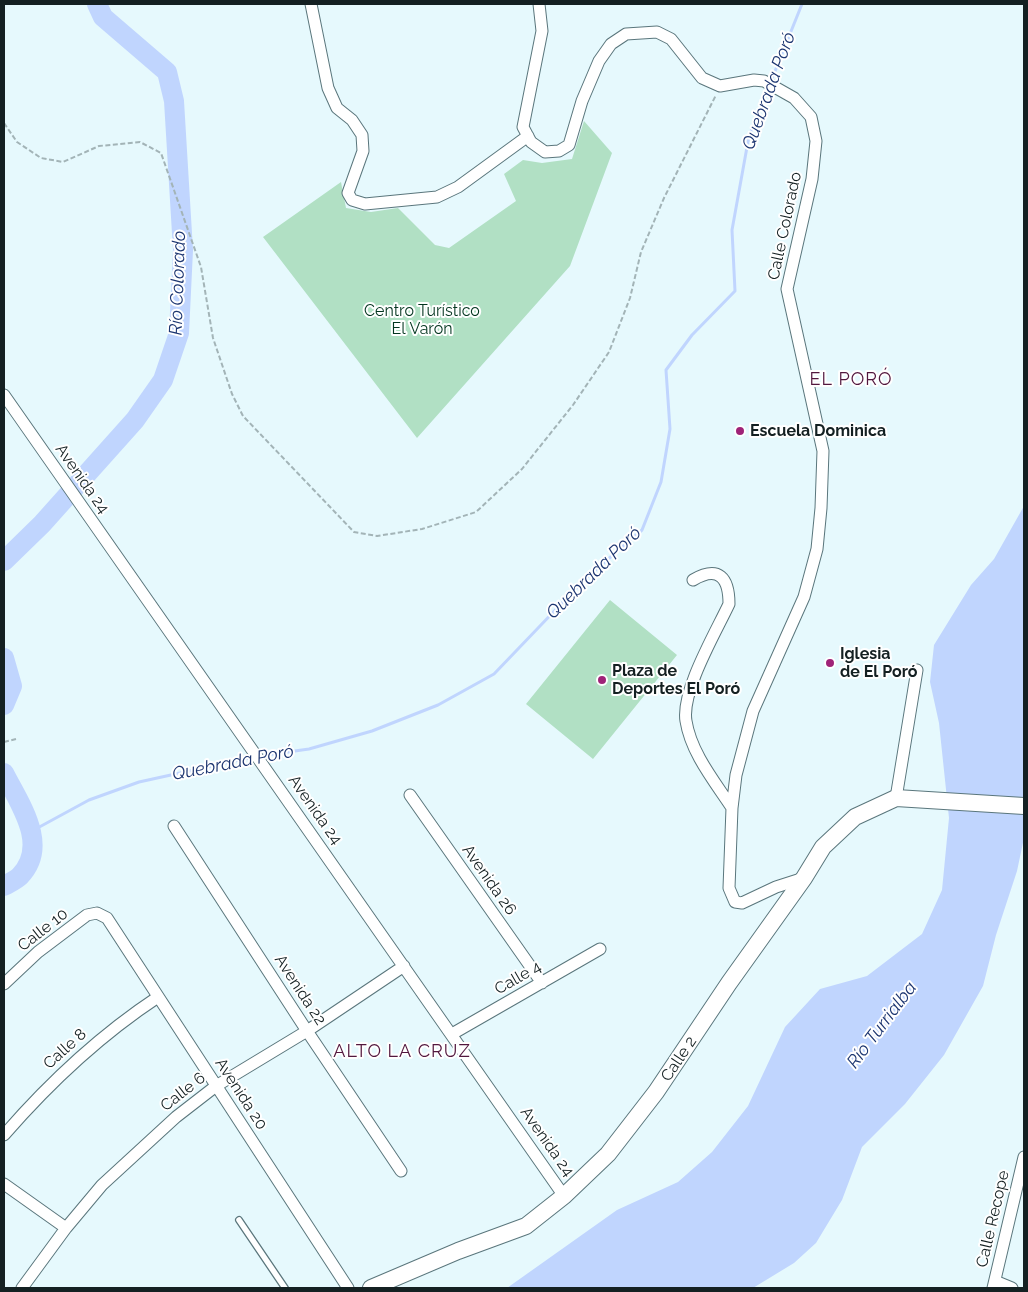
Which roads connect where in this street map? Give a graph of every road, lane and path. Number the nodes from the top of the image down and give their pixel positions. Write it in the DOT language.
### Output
graph roads {
  1 [pos="311,4"];
  2 [pos="539,4"];
  3 [pos="720,86"];
  4 [pos="4,123"];
  5 [pos="528,136"];
  6 [pos="4,395"];
  7 [pos="694,580"];
  8 [pos="917,670"];
  9 [pos="16,739"];
  10 [pos="4,742"];
  11 [pos="410,795"];
  12 [pos="896,798"];
  13 [pos="1024,806"];
  14 [pos="732,808"];
  15 [pos="174,826"];
  16 [pos="804,878"];
  17 [pos="106,918"];
  18 [pos="600,949"];
  19 [pos="404,966"];
  20 [pos="542,983"];
  21 [pos="4,984"];
  22 [pos="158,997"];
  23 [pos="307,1031"];
  24 [pos="452,1034"];
  25 [pos="216,1086"];
  26 [pos="4,1135"];
  27 [pos="1024,1157"];
  28 [pos="401,1170"];
  29 [pos="4,1184"];
  30 [pos="564,1196"];
  31 [pos="240,1220"];
  32 [pos="66,1228"];
  33 [pos="994,1285"];
  34 [pos="22,1288"];
  35 [pos="285,1288"];
  36 [pos="348,1288"];
  37 [pos="371,1288"];
  38 [pos="1012,1288"];
  1 -- 5 [label="street"];
  2 -- 5 [label="street"];
  3 -- 4 [label="path"];
  3 -- 5 [label="street"];
  3 -- 14 [label="street, Calle Colorado"];
  6 -- 19 [label="street, Avenida 24"];
  7 -- 14 [label="street"];
  8 -- 12 [label="street"];
  9 -- 10 [label="path"];
  11 -- 20 [label="street, Avenida 26"];
  12 -- 13 [label="main road, Calle 2"];
  12 -- 16 [label="main road, Calle 2"];
  14 -- 16 [label="street, Calle Colorado"];
  15 -- 23 [label="street, Avenida 22"];
  16 -- 30 [label="main road, Calle 2"];
  17 -- 21 [label="street, Calle 10"];
  17 -- 22 [label="street, Avenida 20"];
  18 -- 20 [label="street, Calle 4"];
  19 -- 23 [label="street, Calle 6"];
  19 -- 24 [label="street, Avenida 24"];
  20 -- 24 [label="street, Calle 4"];
  22 -- 25 [label="street, Avenida 20"];
  22 -- 26 [label="street, Calle 8"];
  23 -- 25 [label="street, Calle 6"];
  23 -- 28 [label="street, Avenida 22"];
  24 -- 30 [label="street, Avenida 24"];
  25 -- 32 [label="street, Calle 6"];
  25 -- 36 [label="street, Avenida 20"];
  27 -- 33 [label="street, Calle Recope"];
  29 -- 32 [label="street"];
  30 -- 37 [label="main road, Calle 2"];
  31 -- 35 [label="lane"];
  32 -- 34 [label="street, Calle 6"];
  33 -- 38 [label="street"];
}
